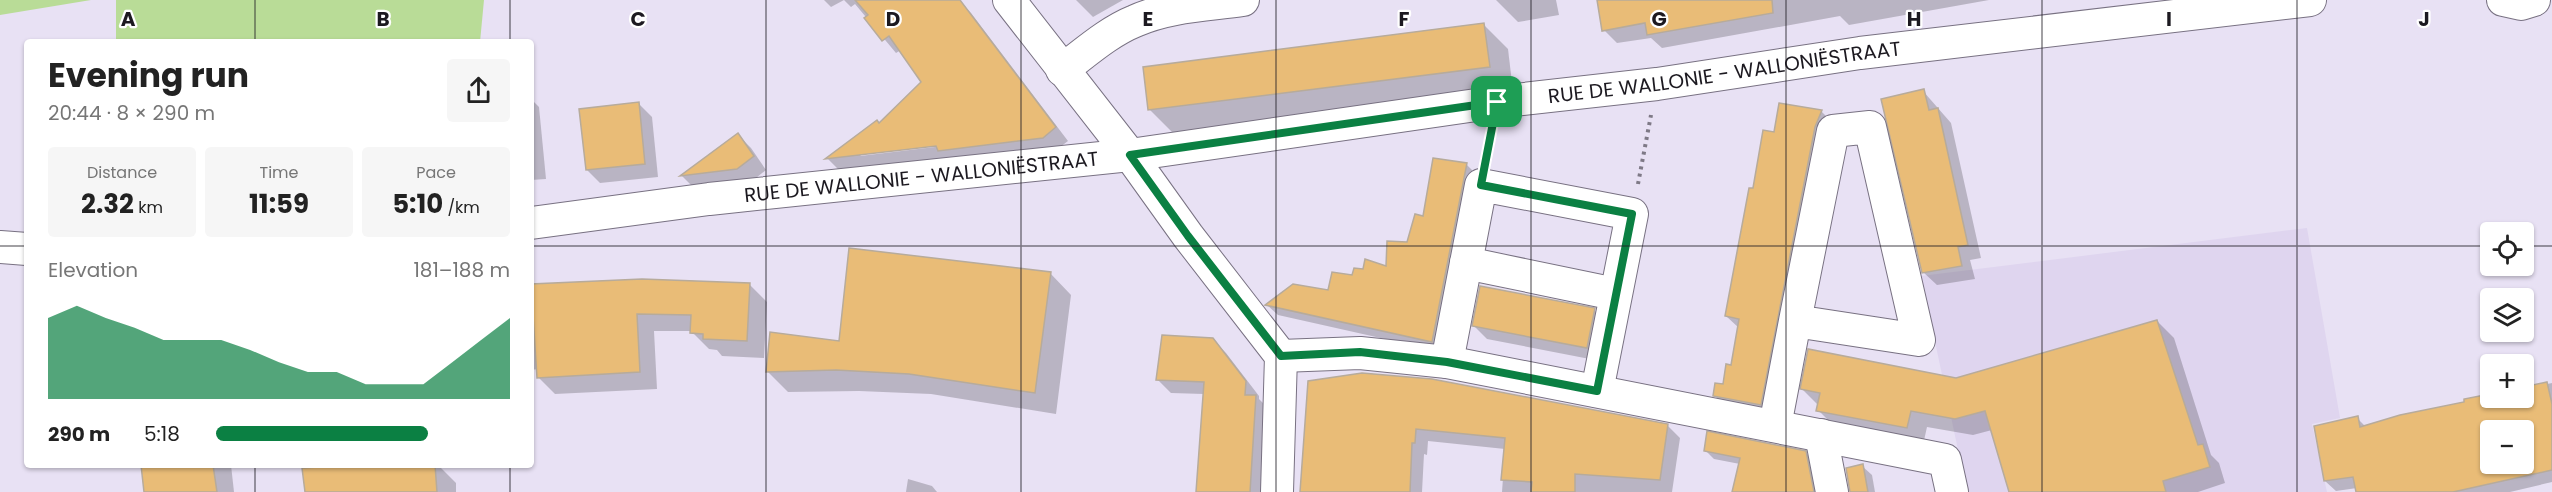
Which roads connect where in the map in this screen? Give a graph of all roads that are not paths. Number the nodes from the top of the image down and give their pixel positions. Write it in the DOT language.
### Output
graph roads {
  1 [pos="1009,0"];
  2 [pos="1243,0"];
  3 [pos="2310,0"];
  4 [pos="2503,0"];
  5 [pos="2534,0"];
  6 [pos="2540,0"];
  7 [pos="2552,19"];
  8 [pos="1062,70"];
  9 [pos="1130,155"];
  10 [pos="534,223"];
  11 [pos="0,247"];
  12 [pos="24,249"];
  13 [pos="1466,263"];
  14 [pos="1615,294"];
  15 [pos="1795,321"];
  16 [pos="1281,356"];
  17 [pos="1447,362"];
  18 [pos="1597,391"];
  19 [pos="1775,426"];
  20 [pos="1821,435"];
  21 [pos="1277,492"];
  22 [pos="1832,492"];
  23 [pos="1952,492"];
  1 -- 8 [label="street"];
  2 -- 8 [label="street"];
  3 -- 9 [label="street, RUE DE WALLONIE - WALLONIËSTRAAT"];
  4 -- 5 [label="street"];
  6 -- 7 [label="street"];
  8 -- 9 [label="street"];
  9 -- 10 [label="street, RUE DE WALLONIE - WALLONIËSTRAAT"];
  9 -- 16 [label="street"];
  11 -- 12 [label="street"];
  13 -- 14 [label="street"];
  13 -- 14 [label="street"];
  13 -- 17 [label="street"];
  14 -- 18 [label="street"];
  15 -- 15 [label="street"];
  15 -- 19 [label="street"];
  16 -- 17 [label="street"];
  16 -- 21 [label="street"];
  17 -- 18 [label="street"];
  18 -- 19 [label="street"];
  19 -- 20 [label="street"];
  20 -- 22 [label="street"];
  20 -- 23 [label="street"];
}
